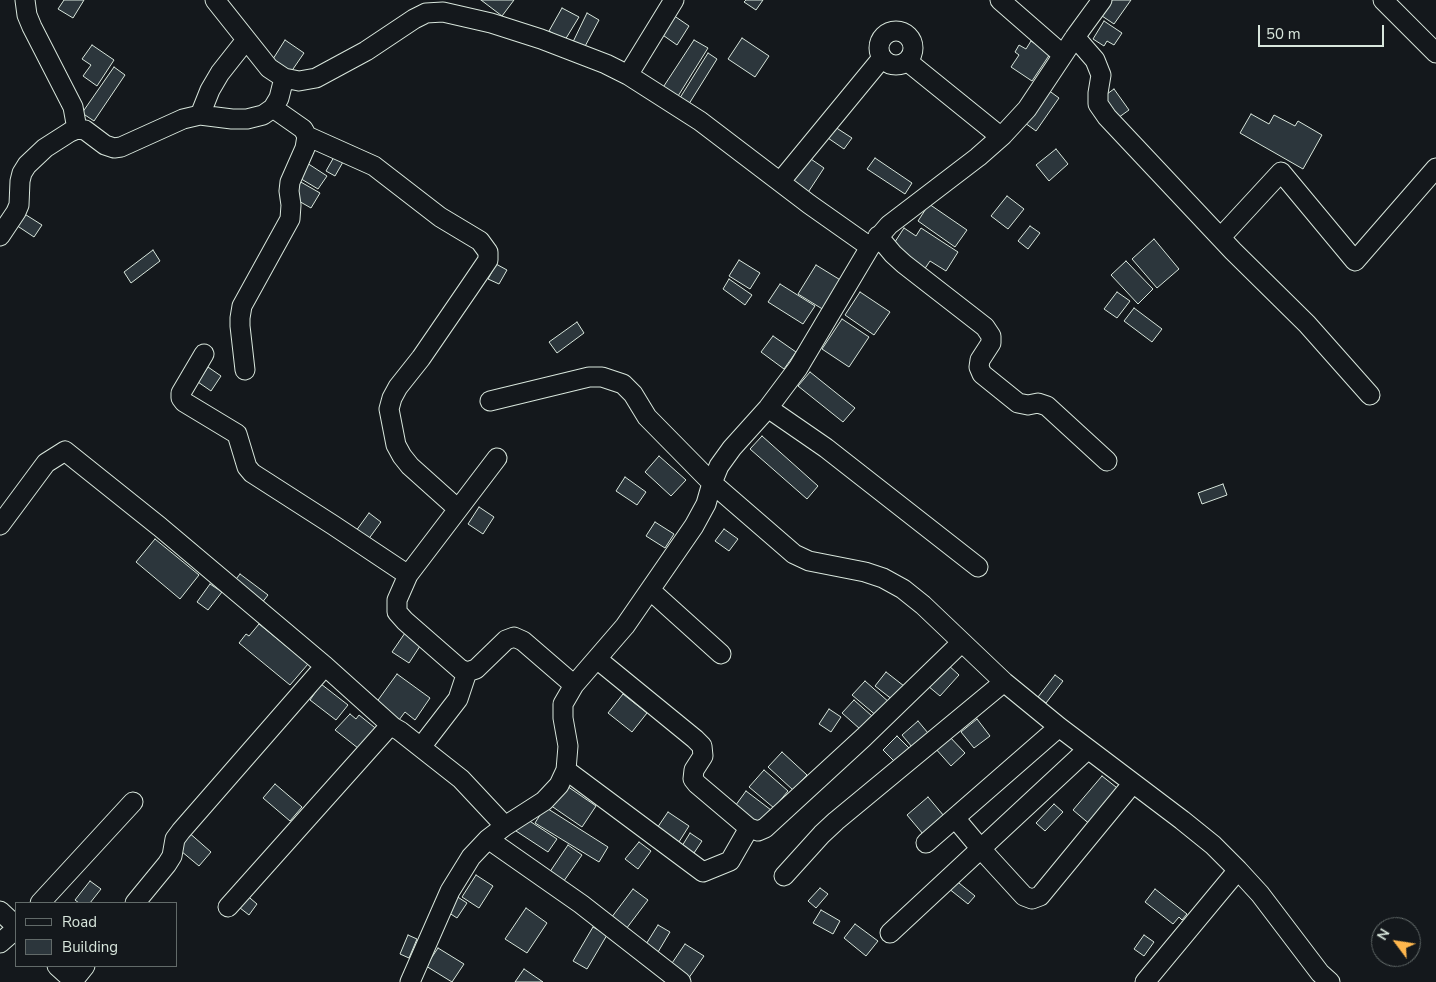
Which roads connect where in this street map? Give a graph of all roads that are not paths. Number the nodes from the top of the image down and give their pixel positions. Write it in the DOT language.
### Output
graph roads {
  1 [pos="25,0"];
  2 [pos="215,0"];
  3 [pos="674,0"];
  4 [pos="1000,0"];
  5 [pos="1102,0"];
  6 [pos="1383,0"];
  7 [pos="426,4"];
  8 [pos="1074,37"];
  9 [pos="246,40"];
  10 [pos="1436,53"];
  11 [pos="1063,55"];
  12 [pos="882,58"];
  13 [pos="908,61"];
  14 [pos="628,74"];
  15 [pos="284,78"];
  16 [pos="273,108"];
  17 [pos="200,115"];
  18 [pos="77,128"];
  19 [pos="306,136"];
  20 [pos="1001,137"];
  21 [pos="1436,168"];
  22 [pos="780,182"];
  23 [pos="0,236"];
  24 [pos="1221,237"];
  25 [pos="874,241"];
  26 [pos="204,354"];
  27 [pos="245,370"];
  28 [pos="1370,395"];
  29 [pos="490,401"];
  30 [pos="768,408"];
  31 [pos="497,458"];
  32 [pos="1107,461"];
  33 [pos="712,483"];
  34 [pos="458,509"];
  35 [pos="0,525"];
  36 [pos="978,567"];
  37 [pos="408,575"];
  38 [pos="650,590"];
  39 [pos="962,642"];
  40 [pos="721,654"];
  41 [pos="597,659"];
  42 [pos="324,666"];
  43 [pos="468,672"];
  44 [pos="1004,682"];
  45 [pos="574,685"];
  46 [pos="1059,727"];
  47 [pos="393,728"];
  48 [pos="421,747"];
  49 [pos="1088,749"];
  50 [pos="566,770"];
  51 [pos="1133,783"];
  52 [pos="133,802"];
  53 [pos="955,818"];
  54 [pos="505,826"];
  55 [pos="749,828"];
  56 [pos="488,839"];
  57 [pos="926,843"];
  58 [pos="981,849"];
  59 [pos="1238,870"];
  60 [pos="784,876"];
  61 [pos="41,902"];
  62 [pos="136,902"];
  63 [pos="228,907"];
  64 [pos="0,911"];
  65 [pos="15,927"];
  66 [pos="15,929"];
  67 [pos="890,933"];
  68 [pos="0,943"];
  69 [pos="58,967"];
  70 [pos="84,967"];
  71 [pos="74,981"];
  72 [pos="410,982"];
  73 [pos="681,982"];
  74 [pos="1145,982"];
  75 [pos="1330,982"];
  1 -- 18 [label="street"];
  2 -- 9 [label="street"];
  3 -- 14 [label="street"];
  4 -- 11 [label="street"];
  5 -- 8 [label="street"];
  6 -- 10 [label="street"];
  7 -- 14 [label="street"];
  7 -- 15 [label="street"];
  8 -- 11 [label="street"];
  8 -- 24 [label="street"];
  9 -- 15 [label="street"];
  9 -- 17 [label="street"];
  11 -- 20 [label="street"];
  12 -- 13 [label="street"];
  12 -- 13 [label="street"];
  12 -- 22 [label="street"];
  13 -- 20 [label="street"];
  14 -- 22 [label="street"];
  15 -- 16 [label="street"];
  16 -- 17 [label="street"];
  16 -- 19 [label="street"];
  17 -- 18 [label="street"];
  18 -- 23 [label="street"];
  19 -- 27 [label="street"];
  19 -- 34 [label="street"];
  20 -- 25 [label="street"];
  21 -- 24 [label="street"];
  22 -- 25 [label="street"];
  24 -- 28 [label="street"];
  25 -- 30 [label="street"];
  25 -- 32 [label="street"];
  26 -- 37 [label="street"];
  29 -- 33 [label="street"];
  30 -- 33 [label="street"];
  30 -- 36 [label="street"];
  31 -- 34 [label="street"];
  33 -- 38 [label="street"];
  33 -- 39 [label="street"];
  34 -- 37 [label="street"];
  35 -- 42 [label="street"];
  37 -- 43 [label="street"];
  38 -- 40 [label="street"];
  38 -- 41 [label="street"];
  39 -- 44 [label="street"];
  39 -- 55 [label="street"];
  41 -- 45 [label="street"];
  41 -- 55 [label="street"];
  42 -- 47 [label="street"];
  42 -- 62 [label="street"];
  43 -- 45 [label="street"];
  43 -- 48 [label="street"];
  44 -- 46 [label="street"];
  44 -- 60 [label="street"];
  45 -- 50 [label="street"];
  46 -- 49 [label="street"];
  46 -- 53 [label="street"];
  47 -- 48 [label="street"];
  47 -- 63 [label="street"];
  48 -- 54 [label="street"];
  49 -- 51 [label="street"];
  49 -- 58 [label="street"];
  50 -- 54 [label="street"];
  50 -- 55 [label="street"];
  51 -- 58 [label="street"];
  51 -- 59 [label="street"];
  52 -- 61 [label="street"];
  53 -- 57 [label="street"];
  53 -- 58 [label="street"];
  54 -- 56 [label="street"];
  56 -- 72 [label="street"];
  56 -- 73 [label="street"];
  58 -- 67 [label="street"];
  59 -- 74 [label="street"];
  59 -- 75 [label="street"];
  64 -- 65 [label="street"];
  66 -- 68 [label="street"];
  69 -- 71 [label="street"];
  70 -- 71 [label="street"];
}
